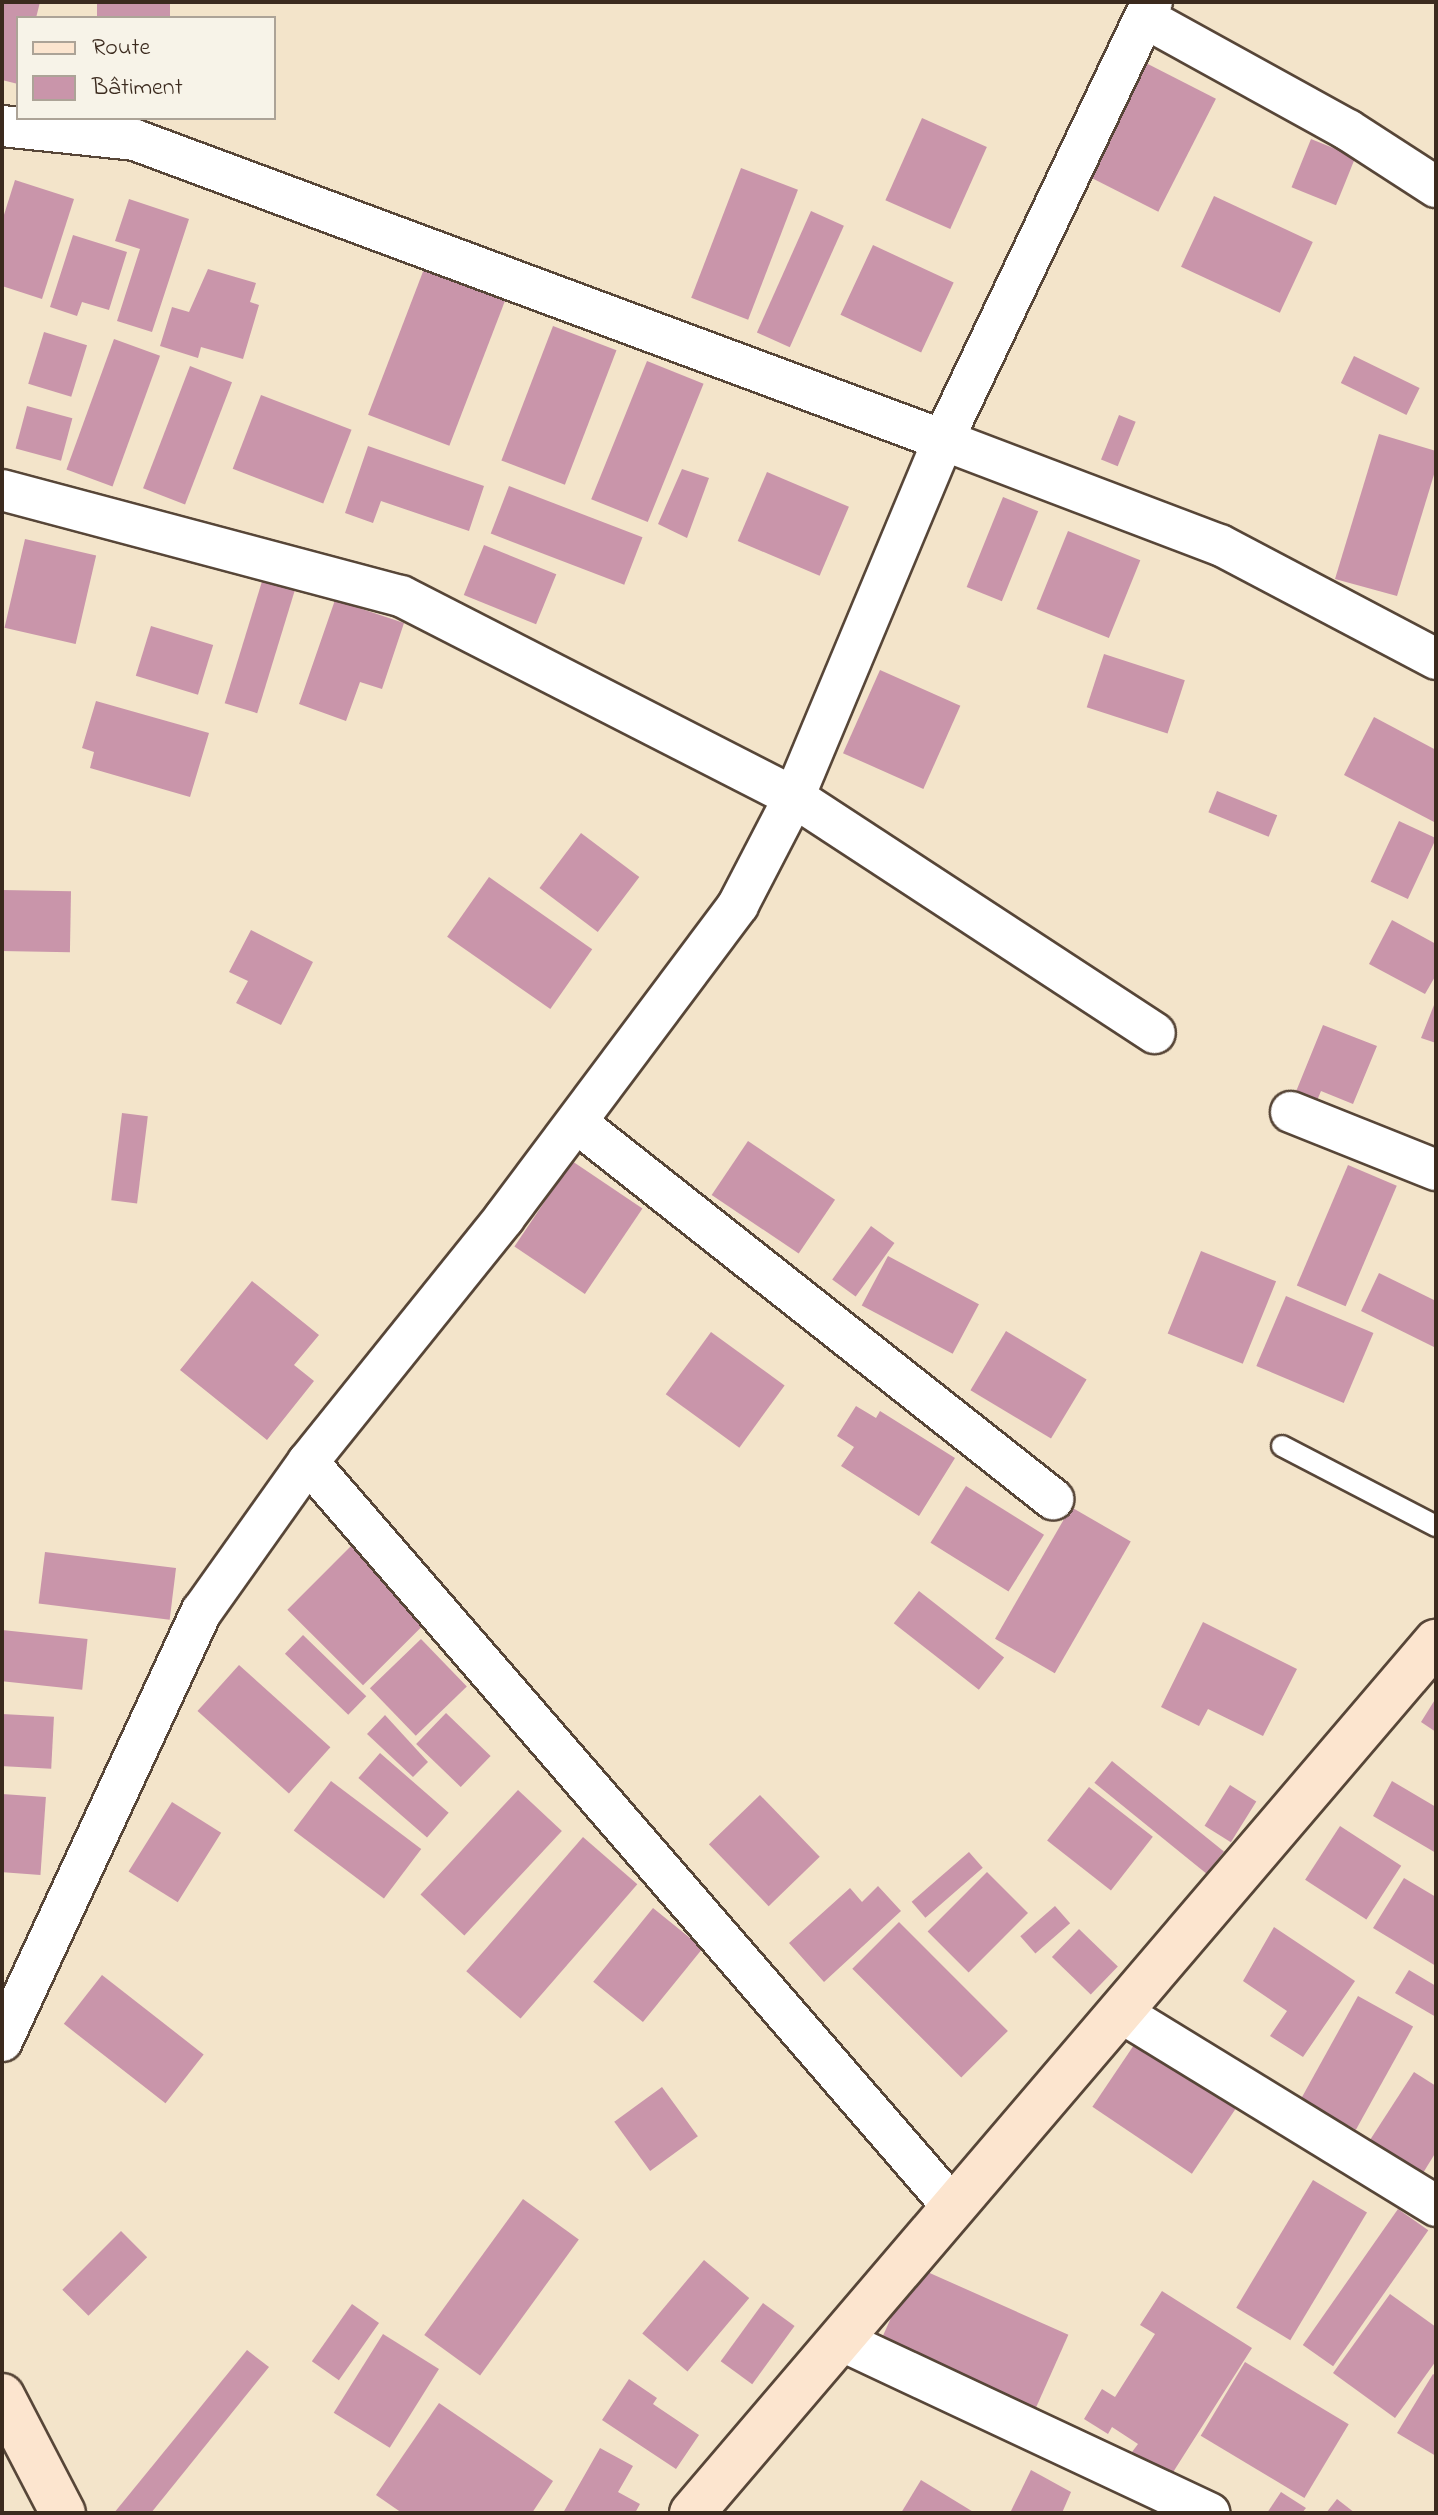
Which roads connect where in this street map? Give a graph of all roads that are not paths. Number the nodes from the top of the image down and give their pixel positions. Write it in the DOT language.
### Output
graph roads {
  1 [pos="1148,10"];
  2 [pos="2,126"];
  3 [pos="1436,187"];
  4 [pos="943,440"];
  5 [pos="2,490"];
  6 [pos="1436,659"];
  7 [pos="794,797"];
  8 [pos="1155,1033"];
  9 [pos="1291,1112"];
  10 [pos="577,1123"];
  11 [pos="1436,1170"];
  12 [pos="1282,1446"];
  13 [pos="308,1462"];
  14 [pos="1053,1499"];
  15 [pos="1436,1526"];
  16 [pos="1434,1648"];
  17 [pos="1120,2012"];
  18 [pos="2,2041"];
  19 [pos="1436,2206"];
  20 [pos="953,2207"];
  21 [pos="840,2340"];
  22 [pos="2,2396"];
  23 [pos="63,2513"];
  24 [pos="692,2513"];
  25 [pos="1209,2513"];
  1 -- 3 [label="street"];
  1 -- 4 [label="street"];
  2 -- 4 [label="street"];
  4 -- 6 [label="street"];
  4 -- 7 [label="street"];
  5 -- 7 [label="street"];
  7 -- 8 [label="street"];
  7 -- 10 [label="street"];
  9 -- 11 [label="street"];
  10 -- 13 [label="street"];
  10 -- 14 [label="street"];
  12 -- 15 [label="lane"];
  13 -- 18 [label="street"];
  13 -- 20 [label="street"];
  16 -- 17 [label="street"];
  17 -- 19 [label="street"];
  17 -- 20 [label="street"];
  20 -- 21 [label="street"];
  21 -- 24 [label="street"];
  21 -- 25 [label="street"];
  22 -- 23 [label="street"];
}
